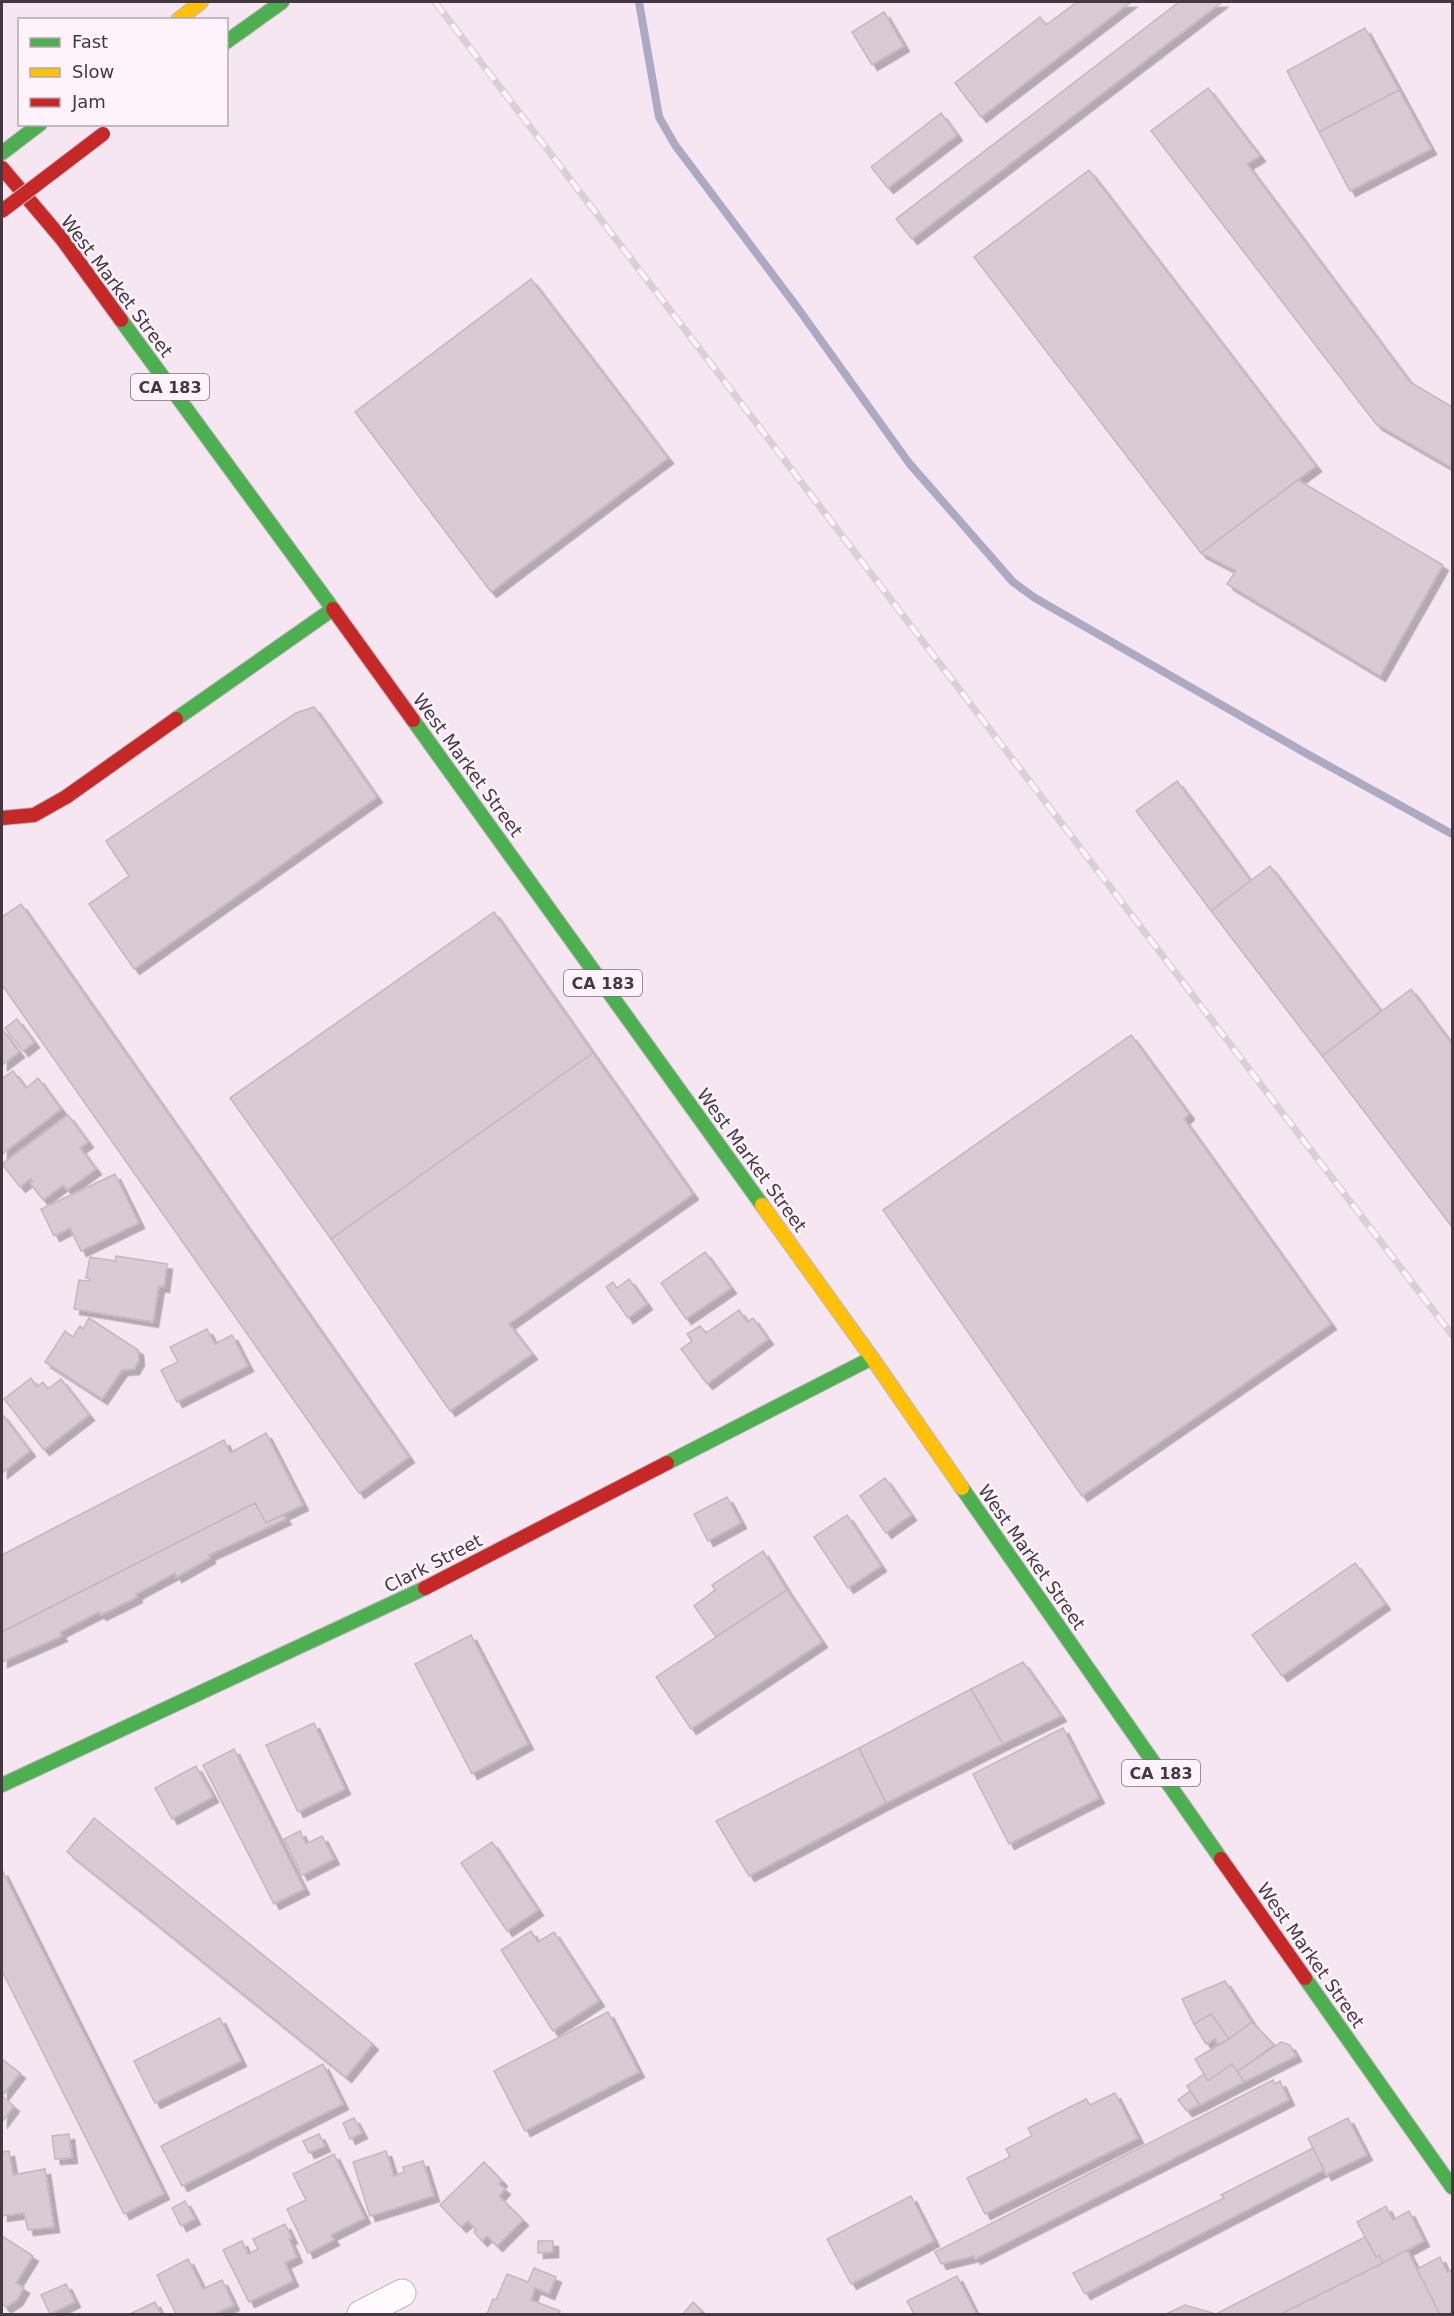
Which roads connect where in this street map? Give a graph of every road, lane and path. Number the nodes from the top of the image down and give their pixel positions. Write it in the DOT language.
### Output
graph roads {
  1 [pos="201,2"];
  2 [pos="279,4"];
  3 [pos="181,18"];
  4 [pos="228,41"];
  5 [pos="37,126"];
  6 [pos="113,126"];
  7 [pos="2,153"];
  8 [pos="2,168"];
  9 [pos="2,211"];
  10 [pos="333,609"];
  11 [pos="34,816"];
  12 [pos="2,818"];
  13 [pos="2,827"];
  14 [pos="872,1358"];
  15 [pos="2,1785"];
  16 [pos="1452,2187"];
  17 [pos="402,2293"];
  18 [pos="361,2314"];
  1 -- 3 [label="main road"];
  2 -- 4 [label="main road"];
  5 -- 7 [label="main road"];
  6 -- 9 [label="main road, bridge"];
  8 -- 10 [label="main road, West Market Street / CA 183"];
  10 -- 11 [label="main road"];
  10 -- 14 [label="main road, West Market Street / CA 183"];
  11 -- 12 [label="main road"];
  11 -- 13 [label="main road"];
  14 -- 15 [label="main road, Clark Street"];
  14 -- 16 [label="main road, West Market Street / CA 183"];
  17 -- 18 [label="street"];
}
